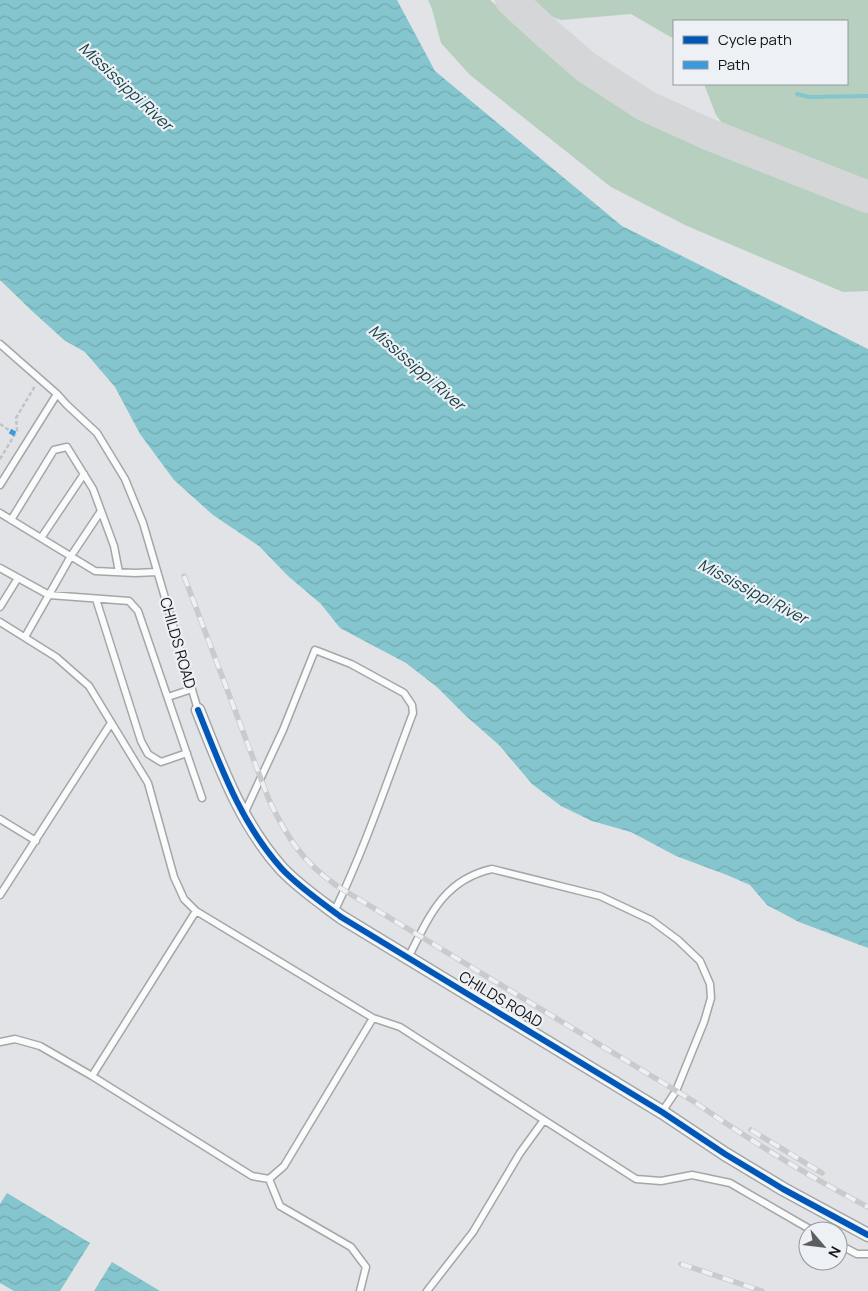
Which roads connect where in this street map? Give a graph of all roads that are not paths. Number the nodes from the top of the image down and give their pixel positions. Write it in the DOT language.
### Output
graph roads {
  1 [pos="0,344"];
  2 [pos="57,394"];
  3 [pos="84,474"];
  4 [pos="0,485"];
  5 [pos="101,511"];
  6 [pos="0,513"];
  7 [pos="11,520"];
  8 [pos="41,538"];
  9 [pos="71,556"];
  10 [pos="0,568"];
  11 [pos="120,572"];
  12 [pos="157,572"];
  13 [pos="18,578"];
  14 [pos="49,595"];
  15 [pos="96,599"];
  16 [pos="0,607"];
  17 [pos="0,622"];
  18 [pos="25,638"];
  19 [pos="192,689"];
  20 [pos="168,698"];
  21 [pos="198,710"];
  22 [pos="111,722"];
  23 [pos="187,753"];
  24 [pos="202,798"];
  25 [pos="244,814"];
  26 [pos="0,819"];
  27 [pos="36,841"];
  28 [pos="0,895"];
  29 [pos="196,911"];
  30 [pos="334,912"];
  31 [pos="408,958"];
  32 [pos="373,1018"];
  33 [pos="0,1042"];
  34 [pos="92,1076"];
  35 [pos="662,1112"];
  36 [pos="544,1120"];
  37 [pos="269,1179"];
  38 [pos="798,1222"];
  39 [pos="868,1235"];
  40 [pos="848,1249"];
  41 [pos="868,1254"];
  42 [pos="360,1291"];
  43 [pos="427,1291"];
  1 -- 2 [label="lane, CHILDS ROAD"];
  2 -- 4 [label="lane"];
  2 -- 12 [label="lane, CHILDS ROAD"];
  3 -- 5 [label="lane"];
  3 -- 7 [label="lane"];
  3 -- 8 [label="lane"];
  5 -- 9 [label="lane"];
  5 -- 11 [label="lane"];
  6 -- 7 [label="lane"];
  7 -- 8 [label="lane"];
  8 -- 9 [label="lane"];
  9 -- 11 [label="lane"];
  9 -- 14 [label="lane"];
  10 -- 13 [label="lane"];
  11 -- 12 [label="lane"];
  12 -- 19 [label="lane, CHILDS ROAD"];
  13 -- 14 [label="lane"];
  13 -- 16 [label="lane"];
  14 -- 15 [label="lane"];
  14 -- 18 [label="lane"];
  15 -- 20 [label="lane"];
  15 -- 23 [label="lane"];
  17 -- 18 [label="lane"];
  18 -- 22 [label="lane"];
  19 -- 20 [label="lane"];
  19 -- 21 [label="lane, CHILDS ROAD"];
  20 -- 23 [label="lane"];
  21 -- 25 [label="street, CHILDS ROAD"];
  22 -- 27 [label="lane"];
  22 -- 29 [label="lane"];
  23 -- 24 [label="lane"];
  25 -- 30 [label="street, CHILDS ROAD"];
  25 -- 30 [label="lane"];
  26 -- 27 [label="lane"];
  27 -- 28 [label="lane"];
  29 -- 32 [label="lane"];
  29 -- 34 [label="lane"];
  30 -- 31 [label="street, CHILDS ROAD"];
  31 -- 35 [label="street, CHILDS ROAD"];
  31 -- 35 [label="lane"];
  32 -- 36 [label="lane"];
  32 -- 37 [label="lane"];
  33 -- 34 [label="lane"];
  34 -- 37 [label="lane"];
  35 -- 39 [label="street, CHILDS ROAD"];
  36 -- 38 [label="lane"];
  36 -- 43 [label="lane"];
  37 -- 42 [label="lane"];
  40 -- 41 [label="lane"];
}
